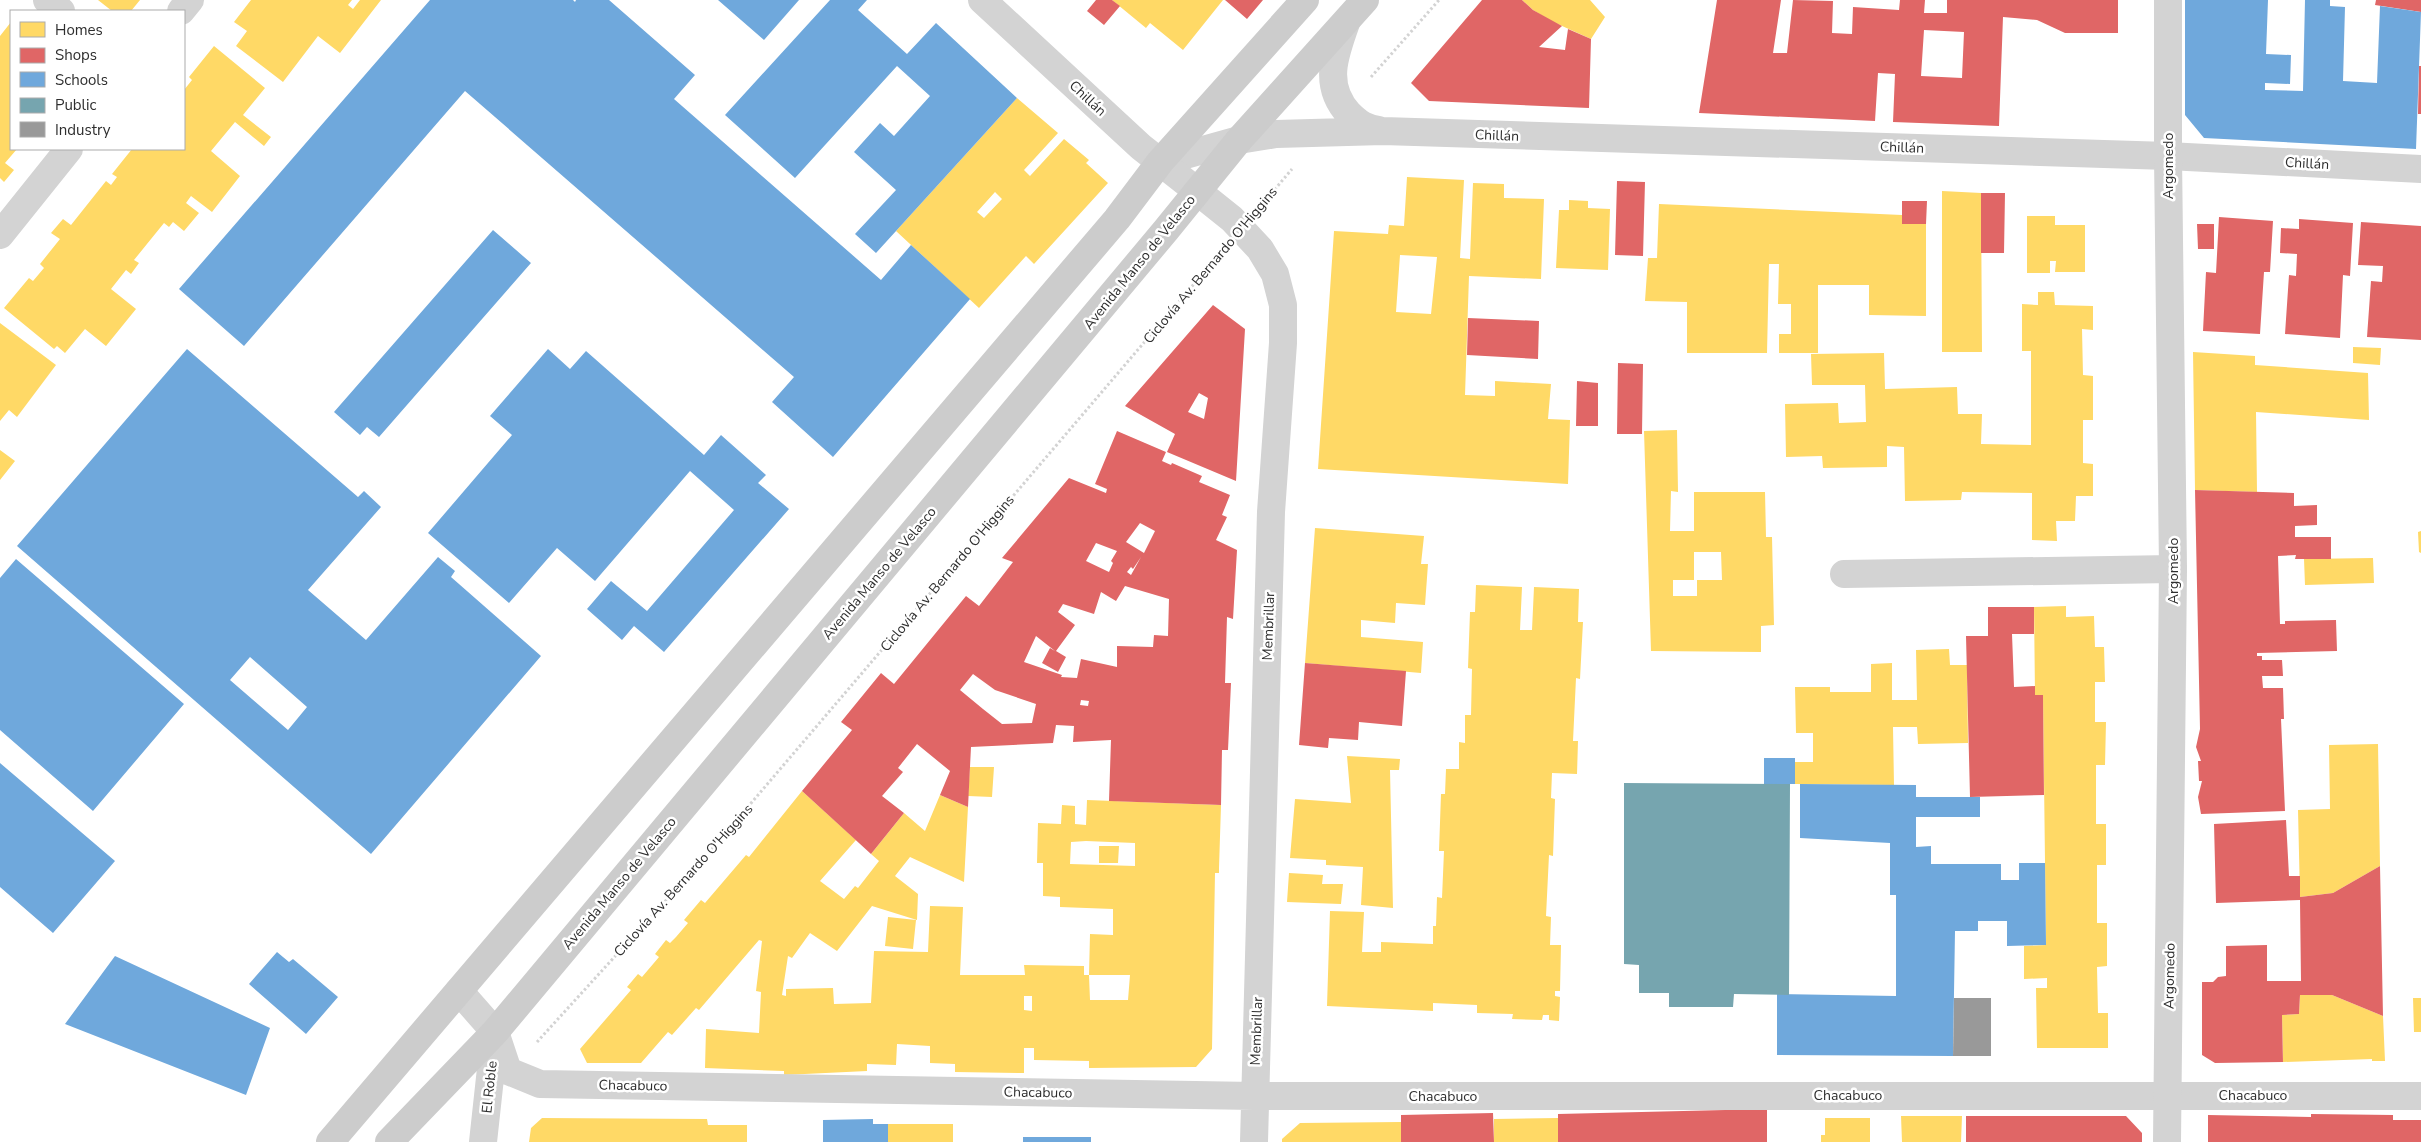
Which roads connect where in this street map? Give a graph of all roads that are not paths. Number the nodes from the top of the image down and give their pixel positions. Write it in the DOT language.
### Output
graph roads {
  1 [pos="47,0"];
  2 [pos="190,0"];
  3 [pos="982,0"];
  4 [pos="1305,0"];
  5 [pos="1365,0"];
  6 [pos="2168,0"];
  7 [pos="59,10"];
  8 [pos="182,10"];
  9 [pos="1346,23"];
  10 [pos="1383,131"];
  11 [pos="1239,140"];
  12 [pos="68,150"];
  13 [pos="2168,156"];
  14 [pos="1160,162"];
  15 [pos="2421,169"];
  16 [pos="1197,191"];
  17 [pos="0,235"];
  18 [pos="2173,569"];
  19 [pos="1844,574"];
  20 [pos="458,991"];
  21 [pos="495,1032"];
  22 [pos="2168,1095"];
  23 [pos="1254,1096"];
  24 [pos="2421,1096"];
  25 [pos="330,1142"];
  26 [pos="389,1142"];
  27 [pos="482,1142"];
  28 [pos="1254,1142"];
  29 [pos="2167,1142"];
  1 -- 7 [label="street"];
  2 -- 8 [label="street"];
  3 -- 14 [label="street, Chillán"];
  4 -- 14 [label="main road"];
  5 -- 9 [label="main road, Avenida Manso de Velasco"];
  6 -- 13 [label="street, Argomedo"];
  9 -- 10 [label="street, Chillán"];
  9 -- 11 [label="main road, Avenida Manso de Velasco"];
  10 -- 11 [label="street, Chillán"];
  10 -- 13 [label="street, Chillán"];
  11 -- 14 [label="street, Chillán"];
  11 -- 16 [label="main road, Avenida Manso de Velasco"];
  12 -- 17 [label="street"];
  13 -- 15 [label="street, Chillán"];
  13 -- 18 [label="street, Argomedo"];
  14 -- 16 [label="street, Membrillar"];
  14 -- 20 [label="main road"];
  16 -- 21 [label="main road, Avenida Manso de Velasco"];
  16 -- 23 [label="street, Membrillar"];
  18 -- 19 [label="street"];
  18 -- 22 [label="street, Argomedo"];
  20 -- 21 [label="street"];
  20 -- 25 [label="main road"];
  21 -- 23 [label="street, Chacabuco"];
  21 -- 26 [label="main road, Avenida Manso de Velasco"];
  21 -- 27 [label="street, El Roble"];
  22 -- 23 [label="street, Chacabuco"];
  22 -- 24 [label="street, Chacabuco"];
  22 -- 29 [label="street, Argomedo"];
  23 -- 28 [label="street, Membrillar"];
}
